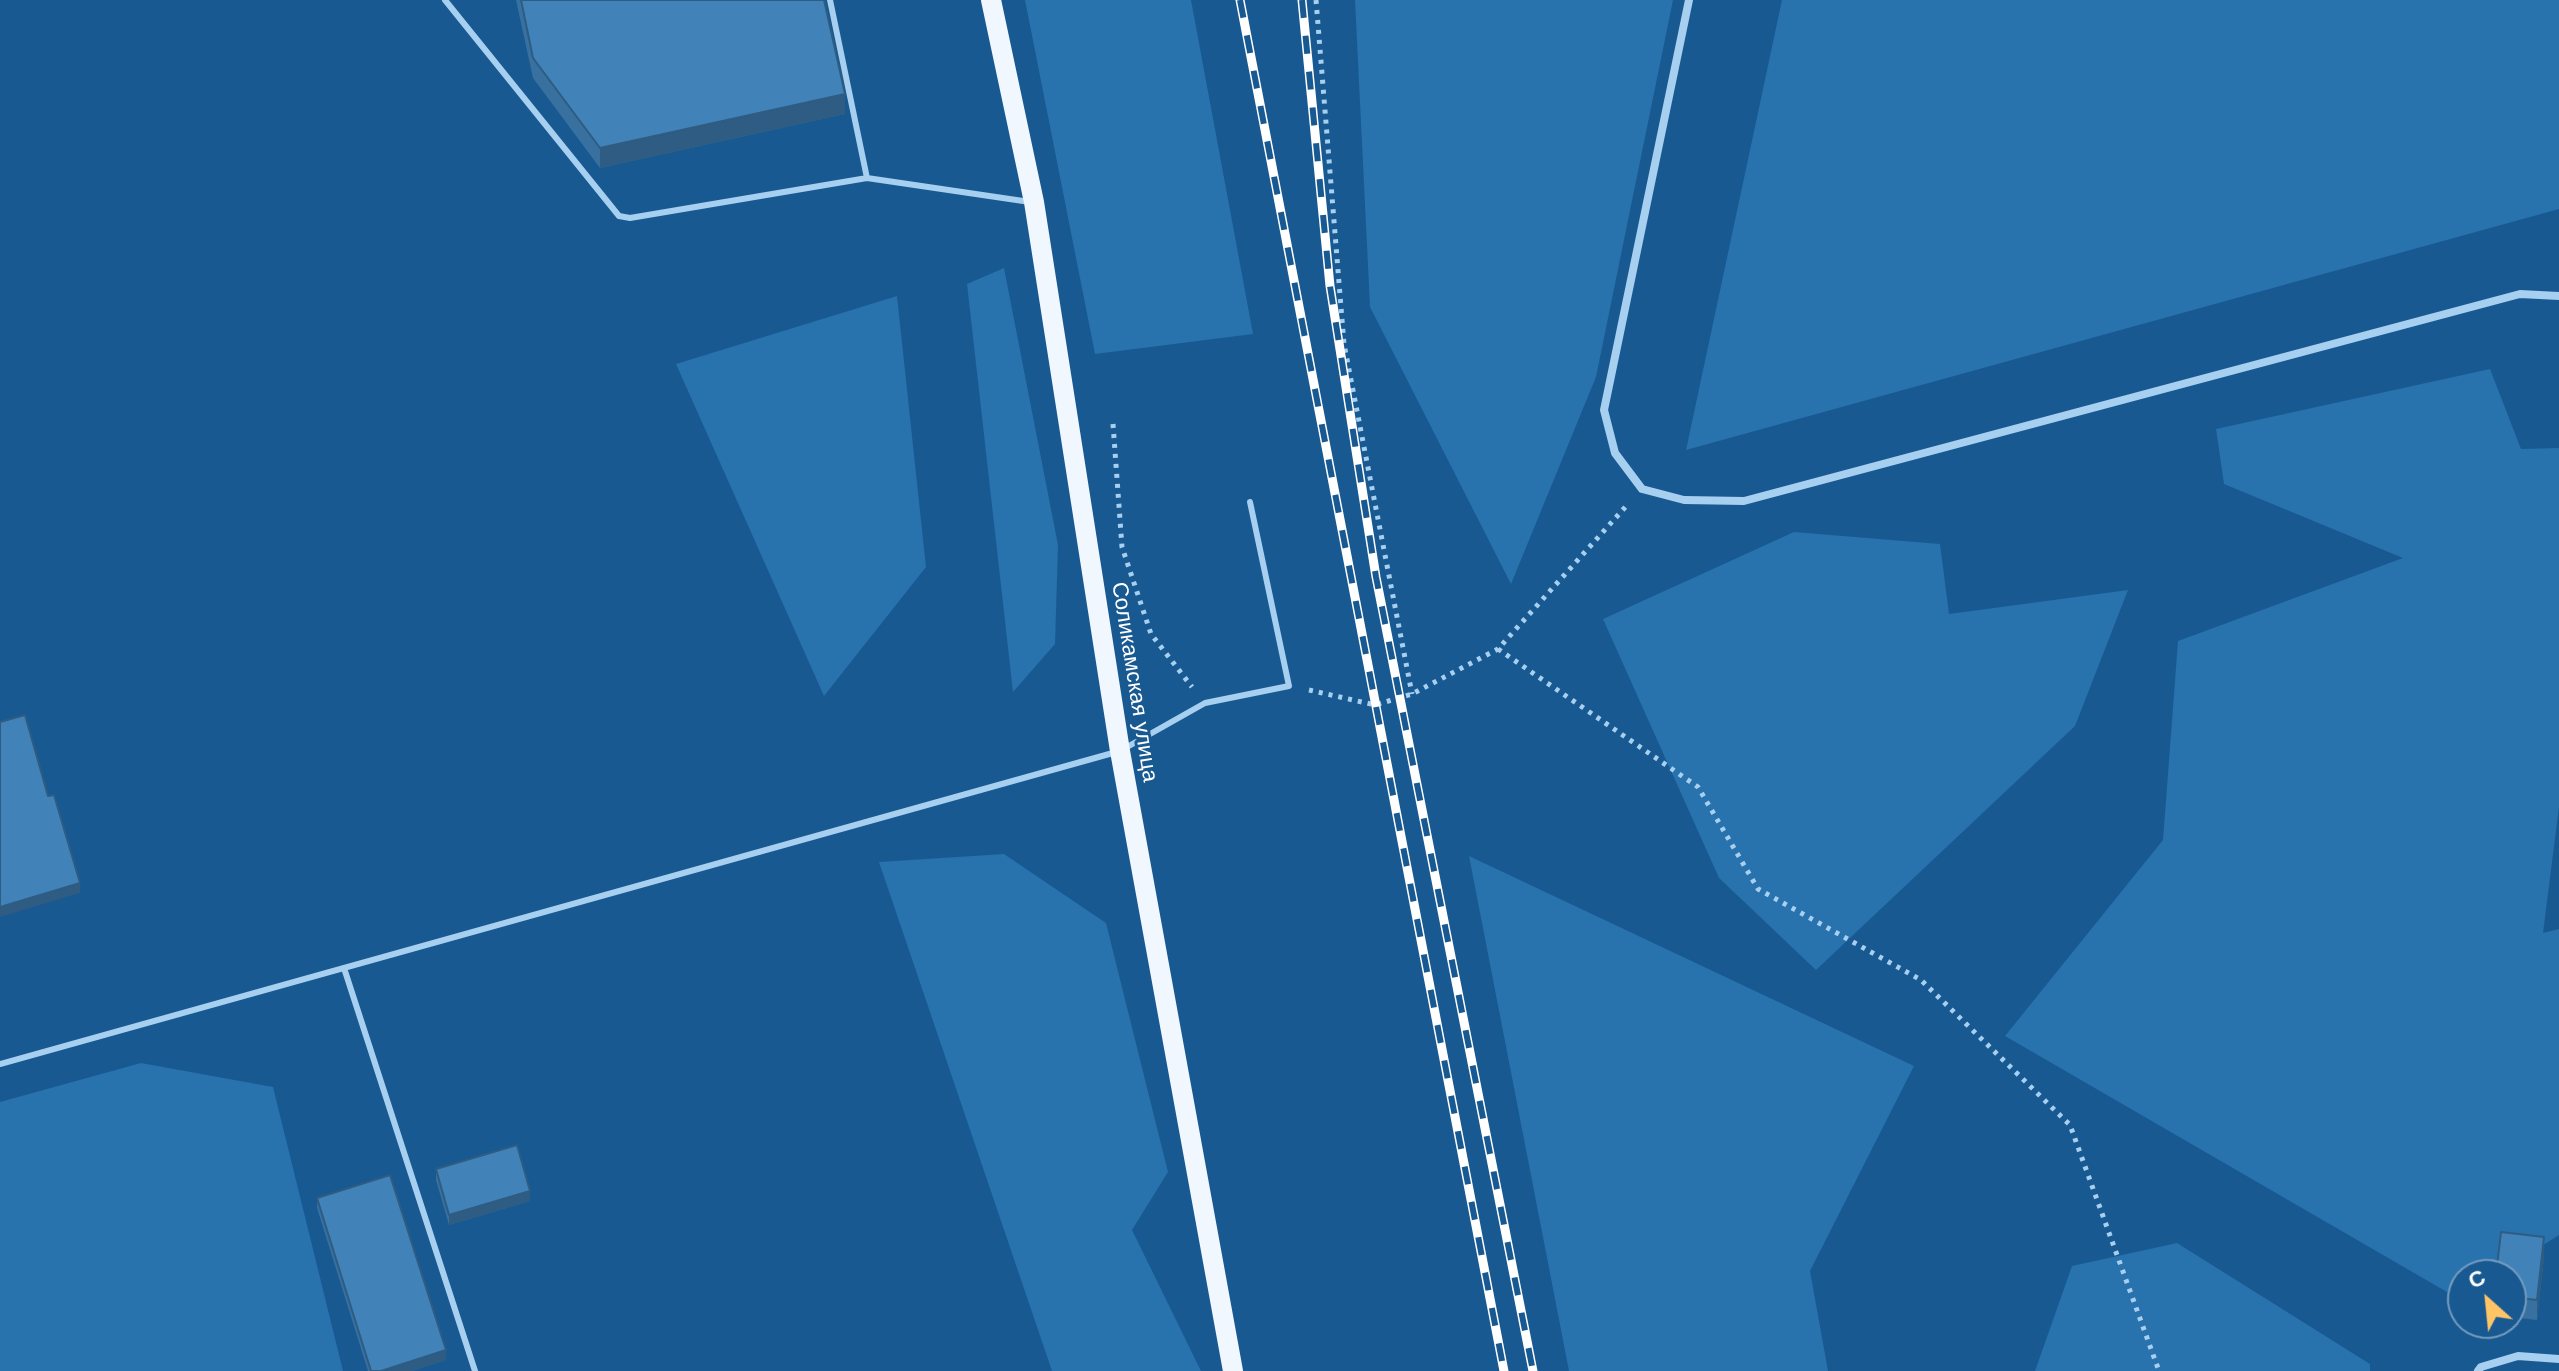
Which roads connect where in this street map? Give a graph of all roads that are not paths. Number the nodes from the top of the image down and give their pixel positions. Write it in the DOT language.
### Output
graph roads {
  1 [pos="445,0"];
  2 [pos="830,0"];
  3 [pos="991,0"];
  4 [pos="1689,0"];
  5 [pos="867,178"];
  6 [pos="1034,202"];
  7 [pos="2559,296"];
  8 [pos="1250,502"];
  9 [pos="1120,751"];
  10 [pos="344,968"];
  11 [pos="0,1064"];
  12 [pos="2559,1359"];
  13 [pos="2479,1369"];
  14 [pos="475,1371"];
  15 [pos="1233,1371"];
  1 -- 5 [label="lane"];
  2 -- 5 [label="lane"];
  3 -- 6 [label="main road, Соликамская улица"];
  4 -- 7 [label="street"];
  5 -- 6 [label="lane"];
  6 -- 9 [label="main road, Соликамская улица"];
  8 -- 9 [label="lane"];
  9 -- 10 [label="lane"];
  9 -- 15 [label="main road, Соликамская улица"];
  10 -- 11 [label="lane"];
  10 -- 14 [label="lane"];
  12 -- 13 [label="street"];
}
